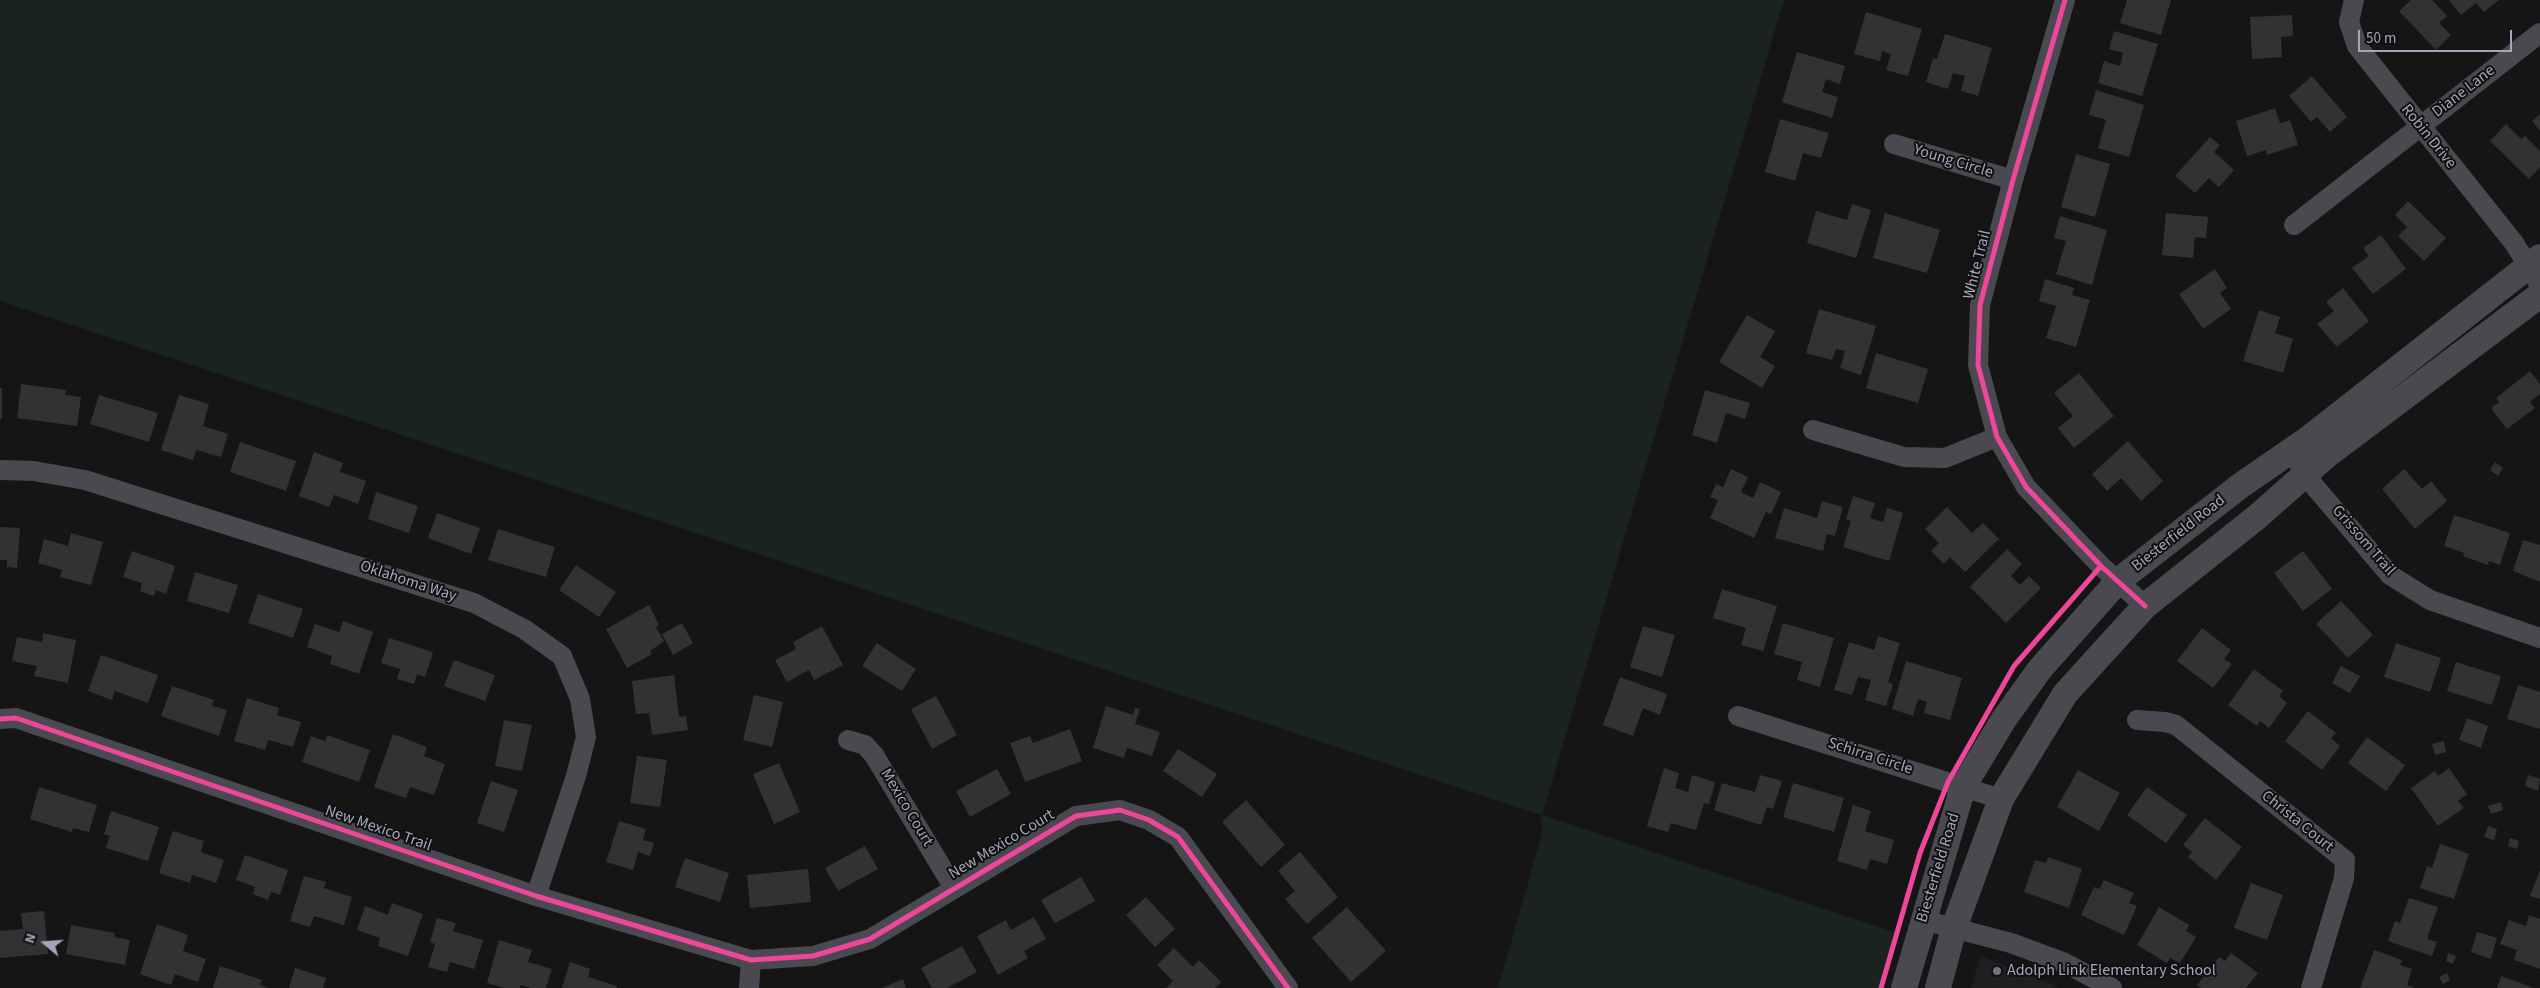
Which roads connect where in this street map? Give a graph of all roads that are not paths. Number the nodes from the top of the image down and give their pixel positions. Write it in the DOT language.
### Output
graph roads {
  1 [pos="2065,0"];
  2 [pos="2354,0"];
  3 [pos="2540,33"];
  4 [pos="2419,126"];
  5 [pos="1894,144"];
  6 [pos="2012,180"];
  7 [pos="2294,225"];
  8 [pos="2536,269"];
  9 [pos="2540,295"];
  10 [pos="1813,430"];
  11 [pos="1997,437"];
  12 [pos="2292,449"];
  13 [pos="0,470"];
  14 [pos="2304,474"];
  15 [pos="2118,581"];
  16 [pos="2145,606"];
  17 [pos="2540,638"];
  18 [pos="1738,716"];
  19 [pos="0,719"];
  20 [pos="2137,720"];
  21 [pos="848,740"];
  22 [pos="1964,787"];
  23 [pos="2001,799"];
  24 [pos="954,888"];
  25 [pos="536,896"];
  26 [pos="1922,920"];
  27 [pos="1954,928"];
  28 [pos="751,960"];
  29 [pos="749,988"];
  30 [pos="1288,988"];
  31 [pos="1904,988"];
  32 [pos="1938,988"];
  33 [pos="2112,988"];
  34 [pos="2311,988"];
  1 -- 6 [label="street, White Trail"];
  2 -- 4 [label="street, Robin Drive"];
  3 -- 4 [label="street, Diane Lane"];
  4 -- 7 [label="street, Diane Lane"];
  4 -- 8 [label="street, Robin Drive"];
  5 -- 6 [label="street, Young Circle"];
  6 -- 11 [label="street, White Trail"];
  8 -- 12 [label="street, Biesterfield Road"];
  9 -- 14 [label="street, Biesterfield Road"];
  10 -- 11 [label="street"];
  11 -- 15 [label="street, White Trail"];
  12 -- 14 [label="street, Grissom Trail"];
  12 -- 15 [label="street, Biesterfield Road"];
  13 -- 25 [label="street, Oklahoma Way"];
  14 -- 16 [label="street, Biesterfield Road"];
  14 -- 17 [label="street, Grissom Trail"];
  15 -- 16 [label="street, White Trail"];
  15 -- 22 [label="street, Biesterfield Road"];
  16 -- 23 [label="street, Biesterfield Road"];
  18 -- 22 [label="street, Schirra Circle"];
  19 -- 25 [label="street, New Mexico Trail"];
  20 -- 34 [label="street, Christa Court"];
  21 -- 24 [label="street, Mexico Court"];
  22 -- 23 [label="street, Schirra Circle"];
  22 -- 26 [label="street, Biesterfield Road"];
  23 -- 27 [label="street, Biesterfield Road"];
  24 -- 28 [label="street, New Mexico Court"];
  24 -- 30 [label="street, New Mexico Court"];
  25 -- 28 [label="street, New Mexico Trail"];
  26 -- 27 [label="street"];
  26 -- 31 [label="street, Biesterfield Road"];
  27 -- 32 [label="street, Biesterfield Road"];
  27 -- 33 [label="street"];
  28 -- 29 [label="street"];
}
